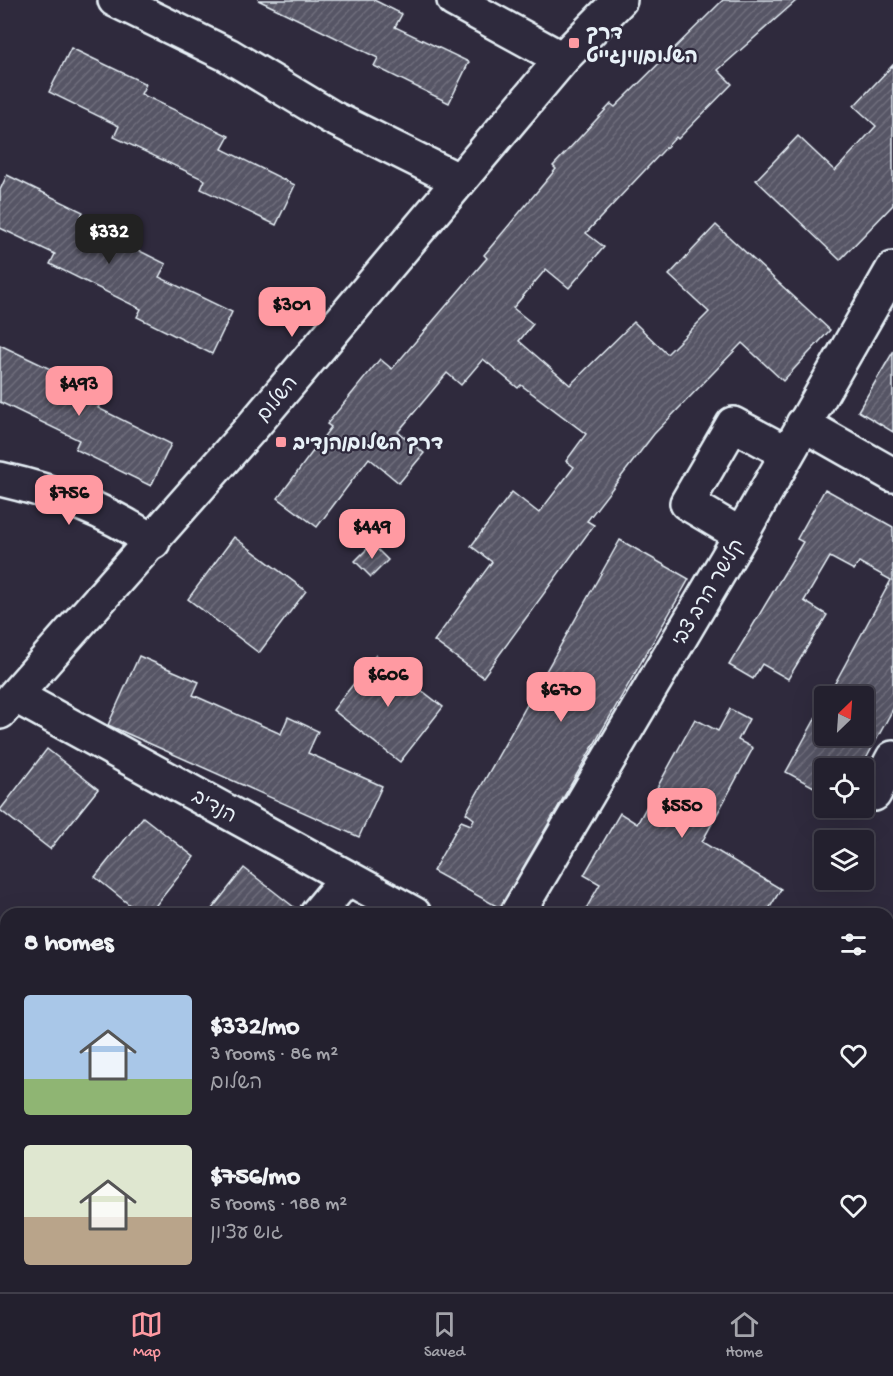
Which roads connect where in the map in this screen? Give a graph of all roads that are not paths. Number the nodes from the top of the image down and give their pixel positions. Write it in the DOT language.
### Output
graph roads {
  1 [pos="115,0"];
  2 [pos="454,0"];
  3 [pos="620,0"];
  4 [pos="562,59"];
  5 [pos="458,180"];
  6 [pos="893,269"];
  7 [pos="803,424"];
  8 [pos="788,453"];
  9 [pos="893,475"];
  10 [pos="0,479"];
  11 [pos="741,535"];
  12 [pos="153,542"];
  13 [pos="6,704"];
  14 [pos="893,758"];
  15 [pos="874,794"];
  16 [pos="347,878"];
  17 [pos="322,908"];
  18 [pos="403,908"];
  19 [pos="521,908"];
  1 -- 5 [label="street"];
  2 -- 4 [label="street"];
  3 -- 4 [label="street, השלום"];
  4 -- 5 [label="street, השלום"];
  5 -- 12 [label="street, השלום"];
  6 -- 7 [label="street, קלישר הרב צבי"];
  7 -- 8 [label="street, קלישר הרב צבי"];
  7 -- 9 [label="street"];
  8 -- 11 [label="street, קלישר הרב צבי"];
  8 -- 11 [label="street"];
  10 -- 12 [label="street"];
  11 -- 19 [label="street, קלישר הרב צבי"];
  12 -- 13 [label="street, השלום"];
  13 -- 16 [label="street, הנדיב"];
  14 -- 15 [label="street"];
  16 -- 17 [label="street"];
  16 -- 18 [label="street, הנדיב"];
}
